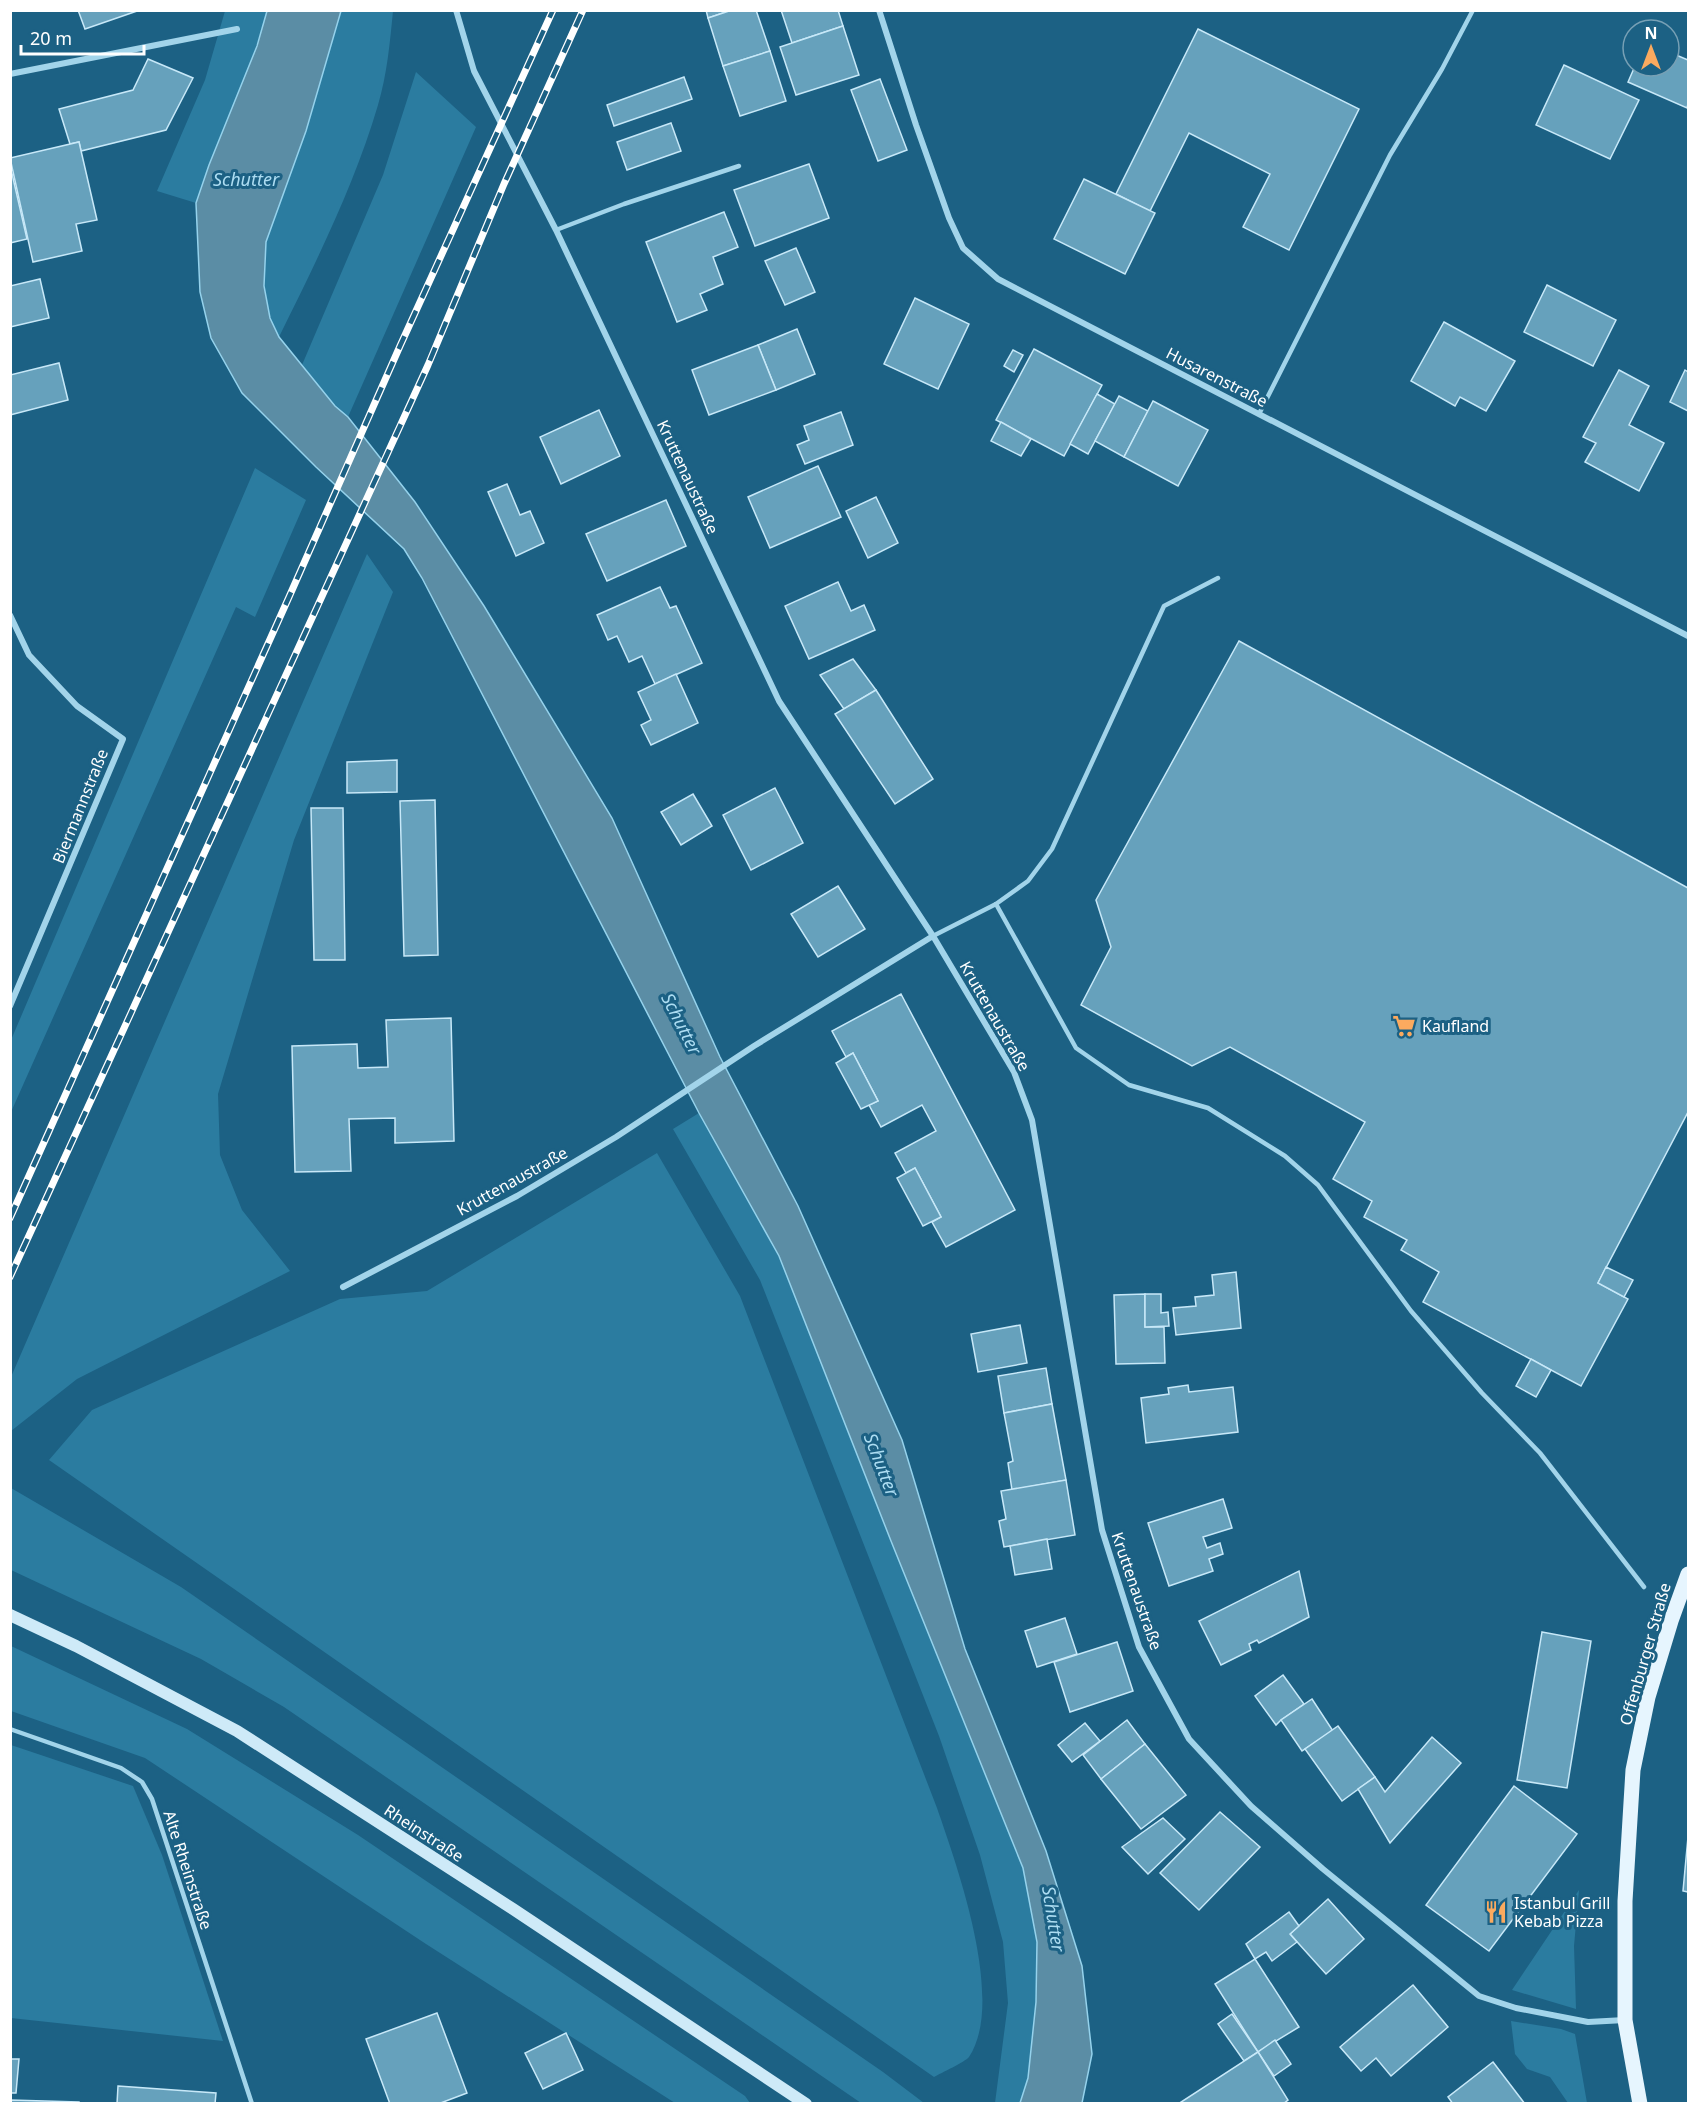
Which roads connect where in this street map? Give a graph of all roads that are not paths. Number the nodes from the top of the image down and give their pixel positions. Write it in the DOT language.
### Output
graph roads {
  1 [pos="456,10"];
  2 [pos="879,10"];
  3 [pos="1473,10"];
  4 [pos="237,29"];
  5 [pos="10,74"];
  6 [pos="738,166"];
  7 [pos="556,230"];
  8 [pos="1259,414"];
  9 [pos="1218,578"];
  10 [pos="10,615"];
  11 [pos="1689,636"];
  12 [pos="996,904"];
  13 [pos="933,936"];
  14 [pos="10,1006"];
  15 [pos="343,1287"];
  16 [pos="1689,1574"];
  17 [pos="1644,1587"];
  18 [pos="10,1614"];
  19 [pos="10,1729"];
  20 [pos="1624,2020"];
  21 [pos="252,2103"];
  22 [pos="806,2103"];
  23 [pos="1640,2103"];
  1 -- 7 [label="street, Kruttenaustraße"];
  2 -- 8 [label="street, Husarenstraße"];
  3 -- 8 [label="lane"];
  4 -- 5 [label="street"];
  6 -- 7 [label="lane"];
  7 -- 13 [label="street, Kruttenaustraße"];
  8 -- 11 [label="street, Husarenstraße"];
  9 -- 12 [label="lane"];
  10 -- 14 [label="street, Biermannstraße"];
  12 -- 13 [label="lane"];
  12 -- 17 [label="lane"];
  13 -- 15 [label="street, Kruttenaustraße"];
  13 -- 20 [label="street, Kruttenaustraße"];
  16 -- 20 [label="main road, Offenburger Straße"];
  18 -- 22 [label="main road, Rheinstraße"];
  19 -- 21 [label="lane, Alte Rheinstraße"];
  20 -- 23 [label="main road, Offenburger Straße"];
}
